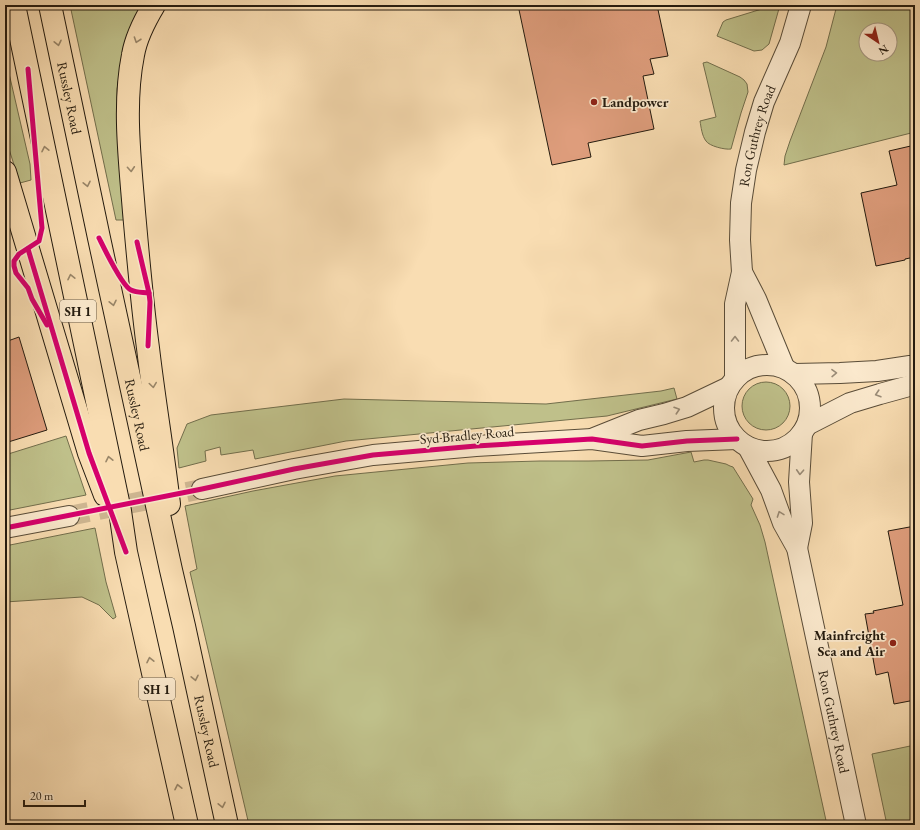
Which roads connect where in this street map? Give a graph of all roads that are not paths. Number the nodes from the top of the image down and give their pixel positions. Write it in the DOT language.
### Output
graph roads {
  1 [pos="14,5"];
  2 [pos="50,5"];
  3 [pos="154,5"];
  4 [pos="802,5"];
  5 [pos="5,172"];
  6 [pos="742,272"];
  7 [pos="915,367"];
  8 [pos="789,371"];
  9 [pos="732,383"];
  10 [pos="915,383"];
  11 [pos="804,429"];
  12 [pos="592,439"];
  13 [pos="742,443"];
  14 [pos="202,489"];
  15 [pos="69,516"];
  16 [pos="5,528"];
  17 [pos="797,548"];
  18 [pos="126,552"];
  19 [pos="184,626"];
  20 [pos="187,825"];
  21 [pos="227,825"];
  22 [pos="856,825"];
  18 -- 1 [label="highway, SH 1, one-way"];
  2 -- 19 [label="highway, Russley Road / SH 1, one-way"];
  3 -- 19 [label="highway, one-way"];
  4 -- 6 [label="street, Ron Guthrey Road"];
  5 -- 18 [label="highway"];
  6 -- 8 [label="street, Ron Guthrey Road"];
  9 -- 6 [label="street, Ron Guthrey Road, one-way"];
  8 -- 7 [label="street, one-way"];
  8 -- 9 [label="street"];
  8 -- 11 [label="street"];
  12 -- 9 [label="street, Syd Bradley Road, one-way"];
  9 -- 13 [label="street"];
  10 -- 11 [label="street, one-way"];
  11 -- 13 [label="street"];
  11 -- 17 [label="street, Ron Guthrey Road, one-way"];
  12 -- 13 [label="street, Syd Bradley Road"];
  12 -- 14 [label="street, Syd Bradley Road"];
  17 -- 13 [label="street, Ron Guthrey Road, one-way"];
  15 -- 16 [label="street"];
  17 -- 22 [label="street, Ron Guthrey Road"];
  20 -- 18 [label="highway, SH 1, one-way"];
  19 -- 21 [label="highway, Russley Road / SH 1, one-way"];
}
